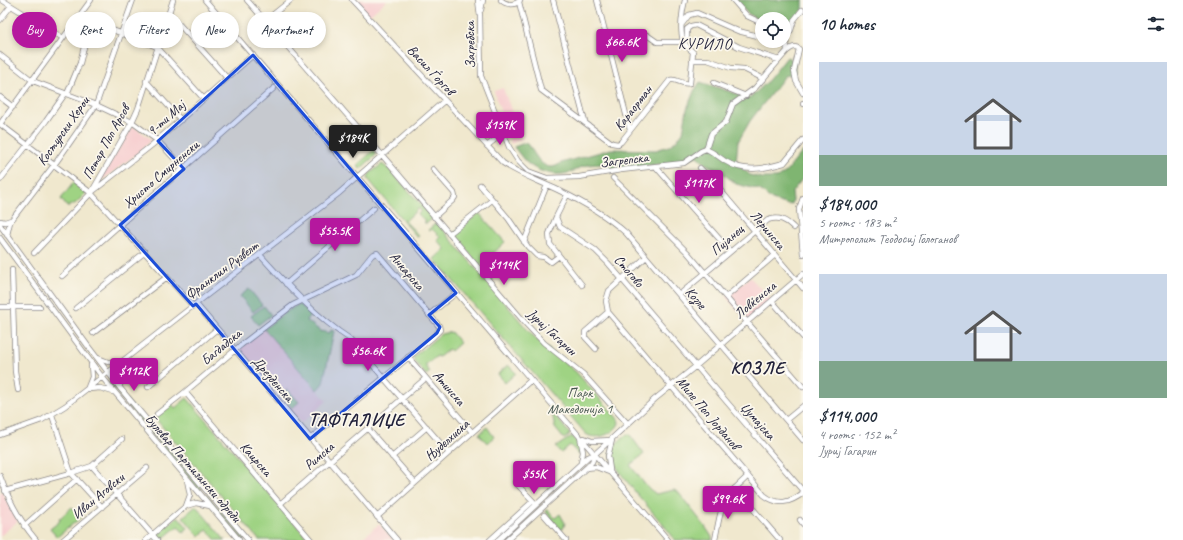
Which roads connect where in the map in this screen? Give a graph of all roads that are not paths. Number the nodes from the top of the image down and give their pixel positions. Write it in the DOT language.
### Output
graph roads {
  1 [pos="91,0"];
  2 [pos="133,0"];
  3 [pos="205,0"];
  4 [pos="247,0"];
  5 [pos="291,0"];
  6 [pos="352,0"];
  7 [pos="478,0"];
  8 [pos="483,0"];
  9 [pos="501,0"];
  10 [pos="554,0"];
  11 [pos="597,0"];
  12 [pos="685,0"];
  13 [pos="733,0"];
  14 [pos="6,1"];
  15 [pos="173,1"];
  16 [pos="520,1"];
  17 [pos="11,6"];
  18 [pos="802,10"];
  19 [pos="82,12"];
  20 [pos="169,12"];
  21 [pos="257,12"];
  22 [pos="276,12"];
  23 [pos="480,16"];
  24 [pos="0,20"];
  25 [pos="755,20"];
  26 [pos="682,24"];
  27 [pos="791,28"];
  28 [pos="183,29"];
  29 [pos="116,32"];
  30 [pos="121,34"];
  31 [pos="65,35"];
  32 [pos="124,35"];
  33 [pos="755,35"];
  34 [pos="647,36"];
  35 [pos="63,38"];
  36 [pos="684,42"];
  37 [pos="84,48"];
  38 [pos="157,48"];
  39 [pos="158,48"];
  40 [pos="288,48"];
  41 [pos="786,48"];
  42 [pos="787,51"];
  43 [pos="0,55"];
  44 [pos="253,55"];
  45 [pos="694,60"];
  46 [pos="779,60"];
  47 [pos="227,78"];
  48 [pos="764,79"];
  49 [pos="33,81"];
  50 [pos="146,81"];
  51 [pos="714,84"];
  52 [pos="274,88"];
  53 [pos="803,93"];
  54 [pos="66,94"];
  55 [pos="746,96"];
  56 [pos="0,97"];
  57 [pos="204,100"];
  58 [pos="444,101"];
  59 [pos="96,105"];
  60 [pos="13,107"];
  61 [pos="181,120"];
  62 [pos="132,122"];
  63 [pos="585,122"];
  64 [pos="0,124"];
  65 [pos="630,130"];
  66 [pos="503,133"];
  67 [pos="803,140"];
  68 [pos="158,141"];
  69 [pos="28,144"];
  70 [pos="487,146"];
  71 [pos="706,149"];
  72 [pos="382,156"];
  73 [pos="54,164"];
  74 [pos="656,167"];
  75 [pos="700,168"];
  76 [pos="184,169"];
  77 [pos="433,169"];
  78 [pos="358,178"];
  79 [pos="614,178"];
  80 [pos="0,180"];
  81 [pos="480,185"];
  82 [pos="547,185"];
  83 [pos="556,189"];
  84 [pos="91,193"];
  85 [pos="567,195"];
  86 [pos="803,198"];
  87 [pos="492,200"];
  88 [pos="374,208"];
  89 [pos="434,217"];
  90 [pos="556,217"];
  91 [pos="11,220"];
  92 [pos="0,221"];
  93 [pos="0,225"];
  94 [pos="120,225"];
  95 [pos="794,228"];
  96 [pos="754,231"];
  97 [pos="449,234"];
  98 [pos="7,235"];
  99 [pos="0,238"];
  100 [pos="524,242"];
  101 [pos="730,251"];
  102 [pos="144,252"];
  103 [pos="34,253"];
  104 [pos="803,254"];
  105 [pos="260,255"];
  106 [pos="775,255"];
  107 [pos="559,256"];
  108 [pos="646,257"];
  109 [pos="12,270"];
  110 [pos="705,273"];
  111 [pos="803,274"];
  112 [pos="62,276"];
  113 [pos="167,277"];
  114 [pos="622,279"];
  115 [pos="796,280"];
  116 [pos="286,284"];
  117 [pos="582,285"];
  118 [pos="803,288"];
  119 [pos="456,293"];
  120 [pos="679,295"];
  121 [pos="726,297"];
  122 [pos="302,300"];
  123 [pos="772,301"];
  124 [pos="194,305"];
  125 [pos="40,307"];
  126 [pos="0,308"];
  127 [pos="13,308"];
  128 [pos="76,308"];
  129 [pos="608,312"];
  130 [pos="430,315"];
  131 [pos="747,321"];
  132 [pos="216,329"];
  133 [pos="93,333"];
  134 [pos="803,337"];
  135 [pos="721,344"];
  136 [pos="596,349"];
  137 [pos="234,350"];
  138 [pos="96,357"];
  139 [pos="408,358"];
  140 [pos="121,362"];
  141 [pos="91,364"];
  142 [pos="696,366"];
  143 [pos="108,372"];
  144 [pos="384,377"];
  145 [pos="102,378"];
  146 [pos="426,378"];
  147 [pos="531,380"];
  148 [pos="671,386"];
  149 [pos="148,387"];
  150 [pos="803,387"];
  151 [pos="120,388"];
  152 [pos="88,389"];
  153 [pos="18,390"];
  154 [pos="185,392"];
  155 [pos="114,393"];
  156 [pos="403,398"];
  157 [pos="803,406"];
  158 [pos="157,414"];
  159 [pos="52,415"];
  160 [pos="786,420"];
  161 [pos="628,424"];
  162 [pos="428,427"];
  163 [pos="368,428"];
  164 [pos="472,432"];
  165 [pos="579,434"];
  166 [pos="0,435"];
  167 [pos="122,439"];
  168 [pos="310,439"];
  169 [pos="612,440"];
  170 [pos="803,440"];
  171 [pos="449,453"];
  172 [pos="596,454"];
  173 [pos="392,457"];
  174 [pos="330,461"];
  175 [pos="581,463"];
  176 [pos="92,466"];
  177 [pos="147,468"];
  178 [pos="586,468"];
  179 [pos="610,472"];
  180 [pos="71,473"];
  181 [pos="0,476"];
  182 [pos="748,476"];
  183 [pos="187,478"];
  184 [pos="77,479"];
  185 [pos="516,482"];
  186 [pos="415,483"];
  187 [pos="735,488"];
  188 [pos="5,491"];
  189 [pos="803,492"];
  190 [pos="118,494"];
  191 [pos="535,503"];
  192 [pos="280,504"];
  193 [pos="186,506"];
  194 [pos="210,506"];
  195 [pos="545,506"];
  196 [pos="102,507"];
  197 [pos="535,515"];
  198 [pos="544,515"];
  199 [pos="377,517"];
  200 [pos="24,526"];
  201 [pos="152,534"];
  202 [pos="36,540"];
  203 [pos="63,540"];
  204 [pos="146,540"];
  205 [pos="157,540"];
  206 [pos="239,540"];
  207 [pos="248,540"];
  208 [pos="311,540"];
  209 [pos="397,540"];
  210 [pos="490,540"];
  211 [pos="498,540"];
  212 [pos="507,540"];
  213 [pos="566,540"];
  214 [pos="668,540"];
  215 [pos="715,540"];
  216 [pos="780,540"];
  1 -- 19 [label="street"];
  2 -- 30 [label="street, Костурски Херои"];
  3 -- 44 [label="street"];
  4 -- 21 [label="street, Јуриј Гагарин"];
  5 -- 22 [label="street"];
  6 -- 58 [label="street, Васил Ѓоргов"];
  7 -- 23 [label="street, Загребска"];
  8 -- 23 [label="street"];
  9 -- 16 [label="street"];
  10 -- 63 [label="street"];
  11 -- 65 [label="street"];
  12 -- 26 [label="street"];
  13 -- 25 [label="street"];
  14 -- 17 [label="street"];
  15 -- 20 [label="street, Петар Поп Арсов"];
  16 -- 63 [label="street"];
  17 -- 24 [label="street"];
  17 -- 35 [label="street"];
  18 -- 27 [label="street"];
  23 -- 66 [label="street, Загребска"];
  26 -- 33 [label="street"];
  26 -- 36 [label="street"];
  28 -- 47 [label="street"];
  29 -- 30 [label="street"];
  30 -- 32 [label="street"];
  30 -- 59 [label="street, Костурски Херои"];
  31 -- 35 [label="street"];
  34 -- 36 [label="street"];
  35 -- 49 [label="street"];
  36 -- 45 [label="street"];
  36 -- 46 [label="street"];
  37 -- 54 [label="street"];
  38 -- 50 [label="street, Петар Поп Арсов"];
  39 -- 57 [label="street"];
  40 -- 72 [label="street, Јуриј Гагарин"];
  41 -- 42 [label="street"];
  42 -- 46 [label="street"];
  42 -- 53 [label="street"];
  43 -- 49 [label="street"];
  44 -- 47 [label="street, 9-ти Мај"];
  44 -- 78 [label="street"];
  45 -- 48 [label="street"];
  45 -- 65 [label="street, Караорман"];
  46 -- 48 [label="street"];
  47 -- 57 [label="street, 9-ти Мај"];
  48 -- 55 [label="street"];
  49 -- 54 [label="street"];
  49 -- 60 [label="street"];
  50 -- 61 [label="street"];
  50 -- 62 [label="street, Петар Поп Арсов"];
  51 -- 55 [label="street"];
  52 -- 76 [label="street, Христо Смирненски"];
  54 -- 59 [label="street"];
  54 -- 69 [label="street"];
  55 -- 71 [label="street"];
  56 -- 60 [label="street"];
  57 -- 61 [label="street, 9-ти Мај"];
  58 -- 70 [label="street, Васил Ѓоргов"];
  58 -- 72 [label="street, Франклин Рузвелт"];
  59 -- 62 [label="street"];
  59 -- 73 [label="street, Костурски Херои"];
  60 -- 64 [label="street"];
  61 -- 68 [label="street, 9-ти Мај"];
  62 -- 68 [label="street"];
  62 -- 84 [label="street, Петар Поп Арсов"];
  63 -- 65 [label="street, Караорман"];
  64 -- 69 [label="street, Дрезденска"];
  66 -- 70 [label="street"];
  66 -- 74 [label="street, Загрепска"];
  67 -- 71 [label="street"];
  68 -- 76 [label="street"];
  68 -- 84 [label="street, 9-ти Мај"];
  69 -- 73 [label="street, Дрезденска"];
  69 -- 80 [label="street"];
  70 -- 82 [label="street, Васил Ѓоргов"];
  71 -- 74 [label="street, Загрепска"];
  72 -- 78 [label="street, Франклин Рузвелт"];
  72 -- 89 [label="street, Јуриј Гагарин"];
  73 -- 84 [label="street, Дрезденска"];
  73 -- 91 [label="street, Костурски Херои"];
  74 -- 101 [label="street"];
  75 -- 96 [label="street, Леринска"];
  76 -- 94 [label="street, Христо Смирненски"];
  77 -- 89 [label="street"];
  78 -- 105 [label="street, Франклин Рузвелт"];
  78 -- 119 [label="street"];
  79 -- 110 [label="street"];
  81 -- 87 [label="street"];
  82 -- 83 [label="street, Васил Ѓоргов"];
  82 -- 100 [label="street"];
  83 -- 85 [label="street, Козле"];
  84 -- 94 [label="street, Дрезденска"];
  84 -- 103 [label="street, Петар Поп Арсов"];
  85 -- 90 [label="street"];
  85 -- 108 [label="street, Козле"];
  86 -- 104 [label="street"];
  87 -- 97 [label="street"];
  87 -- 100 [label="street"];
  88 -- 116 [label="street"];
  89 -- 97 [label="street, Јуриј Гагарин"];
  90 -- 107 [label="street"];
  90 -- 114 [label="street, Стогово"];
  91 -- 92 [label="street"];
  91 -- 98 [label="street, Костурски Херои"];
  93 -- 98 [label="street, Булевар Партизански одреди"];
  94 -- 102 [label="street, Дрезденска"];
  94 -- 112 [label="street, Христо Смирненски"];
  95 -- 96 [label="street, Пијанец"];
  96 -- 101 [label="street, Пијанец"];
  96 -- 106 [label="street, Леринска"];
  97 -- 161 [label="street, Јуриј Гагарин"];
  98 -- 138 [label="street, Булевар Партизански одреди"];
  99 -- 141 [label="street, Булевар Партизански одреди"];
  100 -- 107 [label="street"];
  101 -- 110 [label="street, Пијанец"];
  102 -- 113 [label="street, Дрезденска"];
  102 -- 128 [label="street"];
  105 -- 116 [label="street"];
  105 -- 124 [label="street, Франклин Рузвелт"];
  106 -- 115 [label="street, Леринска"];
  106 -- 121 [label="street"];
  107 -- 117 [label="street"];
  108 -- 114 [label="street"];
  108 -- 120 [label="street, Козле"];
  109 -- 127 [label="street"];
  110 -- 120 [label="street, Пијанец"];
  110 -- 121 [label="street"];
  111 -- 115 [label="street, Ловќенска"];
  113 -- 124 [label="street, Дрезденска"];
  113 -- 133 [label="street"];
  114 -- 129 [label="street"];
  114 -- 142 [label="street, Стогово"];
  115 -- 118 [label="street, Леринска"];
  115 -- 123 [label="street, Ловќенска"];
  116 -- 122 [label="street"];
  119 -- 130 [label="street"];
  119 -- 147 [label="street"];
  120 -- 135 [label="street, Козле"];
  121 -- 131 [label="street"];
  122 -- 130 [label="street, Анкарска"];
  122 -- 137 [label="street, Багдадска"];
  122 -- 144 [label="street"];
  123 -- 131 [label="street, Ловќенска"];
  123 -- 134 [label="street"];
  124 -- 132 [label="street, Дрезденска"];
  124 -- 140 [label="street, Франклин Рузвелт"];
  125 -- 127 [label="street"];
  126 -- 127 [label="street"];
  127 -- 153 [label="street"];
  129 -- 136 [label="street"];
  129 -- 148 [label="street, Миле Поп Јорданов"];
  130 -- 139 [label="street, Анкарска"];
  131 -- 135 [label="street, Ловќенска"];
  131 -- 150 [label="street"];
  132 -- 137 [label="street, Дрезденска"];
  132 -- 149 [label="street"];
  135 -- 142 [label="street, Ловќенска"];
  135 -- 160 [label="street, Козле"];
  137 -- 154 [label="street, Багдадска"];
  137 -- 168 [label="street, Дрезденска"];
  138 -- 140 [label="street"];
  138 -- 143 [label="street, Булевар Партизански одреди"];
  139 -- 144 [label="street, Анкарска"];
  139 -- 146 [label="street, Атинска"];
  140 -- 143 [label="street, Франклин Рузвелт"];
  140 -- 151 [label="street"];
  141 -- 145 [label="street, Булевар Партизански одреди"];
  141 -- 152 [label="street"];
  142 -- 148 [label="street, Ловќенска"];
  142 -- 189 [label="street, Џумајска"];
  143 -- 145 [label="street, Франклин Рузвелт"];
  143 -- 151 [label="street, Булевар Партизански одреди"];
  144 -- 156 [label="street"];
  144 -- 168 [label="street, Анкарска"];
  145 -- 152 [label="street, Франклин Рузвелт"];
  145 -- 155 [label="street, Булевар Партизански одреди"];
  146 -- 156 [label="street, Римска"];
  146 -- 164 [label="street, Атинска"];
  147 -- 164 [label="street, Њуделхиска"];
  147 -- 165 [label="street"];
  148 -- 161 [label="street, Ловќенска"];
  148 -- 182 [label="street, Миле Поп Јорданов"];
  151 -- 207 [label="street, Булевар Партизански одреди"];
  152 -- 155 [label="street"];
  152 -- 159 [label="street, Франклин Рузвелт"];
  154 -- 158 [label="street, Багдадска"];
  154 -- 192 [label="street, Каирска"];
  155 -- 183 [label="street, Булевар Партизански одреди"];
  156 -- 162 [label="street"];
  156 -- 163 [label="street, Римска"];
  157 -- 160 [label="street"];
  159 -- 166 [label="street, Франклин Рузвелт"];
  159 -- 180 [label="street"];
  160 -- 170 [label="street, Козле"];
  161 -- 169 [label="street, Ловќенска"];
  162 -- 171 [label="street"];
  162 -- 173 [label="street"];
  163 -- 173 [label="street"];
  163 -- 174 [label="street, Римска"];
  164 -- 171 [label="street, Њуделхиска"];
  165 -- 169 [label="street"];
  165 -- 172 [label="street"];
  165 -- 175 [label="street"];
  167 -- 176 [label="street"];
  168 -- 174 [label="street, Дрезденска"];
  169 -- 172 [label="street, Ловќенска"];
  169 -- 179 [label="street"];
  171 -- 186 [label="street, Њуделхиска"];
  172 -- 175 [label="street"];
  172 -- 178 [label="street"];
  172 -- 179 [label="street"];
  173 -- 186 [label="street"];
  174 -- 192 [label="street, Римска"];
  174 -- 199 [label="street, Дрезденска"];
  175 -- 191 [label="street"];
  176 -- 180 [label="street"];
  176 -- 190 [label="street"];
  177 -- 190 [label="street, Иван Аговски"];
  178 -- 179 [label="street"];
  178 -- 195 [label="street"];
  179 -- 214 [label="street"];
  180 -- 184 [label="street"];
  180 -- 188 [label="street"];
  181 -- 188 [label="street"];
  182 -- 187 [label="street"];
  182 -- 189 [label="street, Миле Поп Јорданов"];
  183 -- 193 [label="street"];
  183 -- 194 [label="street, Булевар Партизански одреди"];
  184 -- 196 [label="street"];
  184 -- 200 [label="street"];
  185 -- 191 [label="street"];
  186 -- 199 [label="street, Њуделхиска"];
  187 -- 215 [label="street"];
  187 -- 216 [label="street"];
  188 -- 200 [label="street"];
  190 -- 196 [label="street, Иван Аговски"];
  190 -- 201 [label="street"];
  191 -- 210 [label="street"];
  191 -- 211 [label="street"];
  192 -- 208 [label="street, Каирска"];
  193 -- 194 [label="street"];
  193 -- 201 [label="street"];
  194 -- 206 [label="street, Булевар Партизански одреди"];
  195 -- 197 [label="street"];
  195 -- 198 [label="street"];
  196 -- 203 [label="street, Иван Аговски"];
  197 -- 198 [label="street"];
  197 -- 212 [label="street"];
  198 -- 213 [label="street"];
  199 -- 209 [label="street, Дрезденска"];
  200 -- 202 [label="street"];
  201 -- 204 [label="street"];
  201 -- 205 [label="street"];
}
